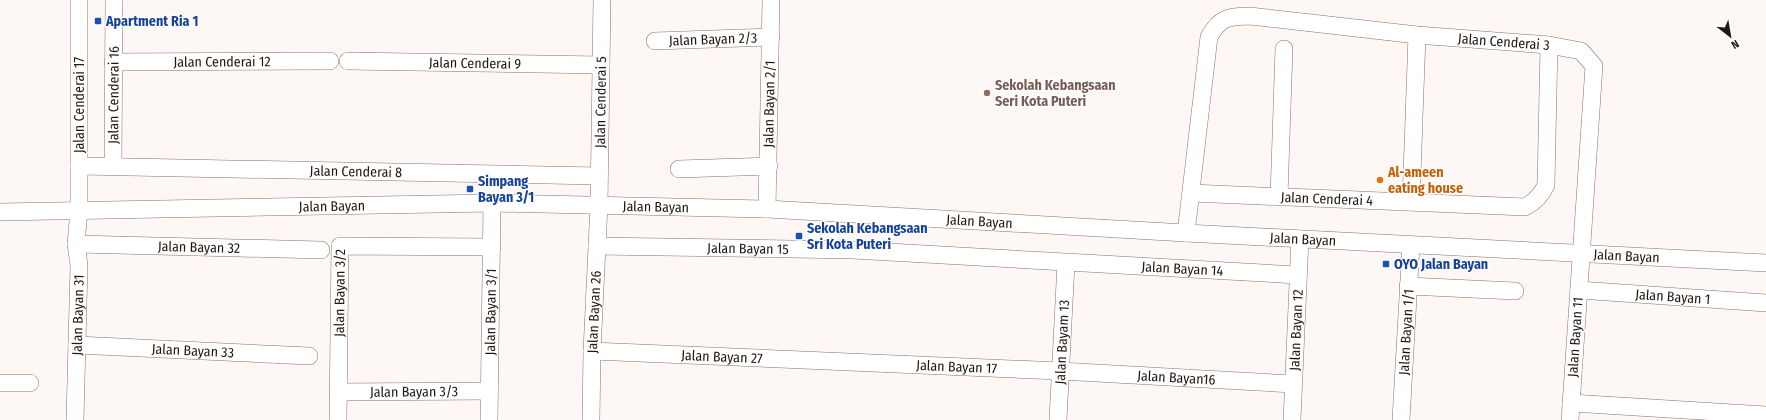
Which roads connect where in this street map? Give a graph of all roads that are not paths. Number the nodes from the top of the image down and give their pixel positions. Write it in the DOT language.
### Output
graph roads {
  1 [pos="79,0"];
  2 [pos="114,0"];
  3 [pos="602,0"];
  4 [pos="771,0"];
  5 [pos="1417,35"];
  6 [pos="771,37"];
  7 [pos="655,41"];
  8 [pos="1549,45"];
  9 [pos="1284,49"];
  10 [pos="330,61"];
  11 [pos="348,61"];
  12 [pos="113,62"];
  13 [pos="601,65"];
  14 [pos="79,166"];
  15 [pos="113,166"];
  16 [pos="769,166"];
  17 [pos="679,169"];
  18 [pos="599,176"];
  19 [pos="1192,193"];
  20 [pos="1279,196"];
  21 [pos="1411,202"];
  22 [pos="492,203"];
  23 [pos="599,205"];
  24 [pos="767,209"];
  25 [pos="79,210"];
  26 [pos="0,212"];
  27 [pos="1186,234"];
  28 [pos="1300,239"];
  29 [pos="76,244"];
  30 [pos="1411,245"];
  31 [pos="597,246"];
  32 [pos="492,247"];
  33 [pos="321,250"];
  34 [pos="1580,253"];
  35 [pos="1066,263"];
  36 [pos="1766,263"];
  37 [pos="1298,275"];
  38 [pos="1408,286"];
  39 [pos="1579,290"];
  40 [pos="1515,291"];
  41 [pos="1766,303"];
  42 [pos="77,345"];
  43 [pos="592,351"];
  44 [pos="309,356"];
  45 [pos="853,362"];
  46 [pos="1060,371"];
  47 [pos="0,383"];
  48 [pos="30,383"];
  49 [pos="1293,384"];
  50 [pos="489,391"];
  51 [pos="338,392"];
  52 [pos="1570,412"];
  53 [pos="1766,415"];
  54 [pos="75,420"];
  55 [pos="338,420"];
  56 [pos="489,420"];
  57 [pos="591,420"];
  58 [pos="1058,420"];
  59 [pos="1292,420"];
  60 [pos="1401,420"];
  1 -- 14 [label="street, Jalan Cenderai 17"];
  2 -- 12 [label="street, Jalan Cenderai 16"];
  3 -- 13 [label="street, Jalan Cenderai 5"];
  4 -- 6 [label="street, Jalan Bayan 2/1"];
  5 -- 8 [label="street, Jalan Cenderai 3"];
  5 -- 19 [label="street, Jalan Cenderai 3"];
  5 -- 21 [label="street"];
  6 -- 7 [label="street, Jalan Bayan 2/3"];
  6 -- 16 [label="street, Jalan Bayan 2/1"];
  8 -- 21 [label="street, Jalan Cenderai 4"];
  8 -- 34 [label="street, Jalan Cenderai 3"];
  9 -- 20 [label="street"];
  10 -- 12 [label="street, Jalan Cenderai 12"];
  11 -- 13 [label="street, Jalan Cenderai 9"];
  12 -- 15 [label="street, Jalan Cenderai 16"];
  13 -- 18 [label="street, Jalan Cenderai 5"];
  14 -- 15 [label="street, Jalan Cenderai 8"];
  14 -- 25 [label="street, Jalan Cenderai 17"];
  15 -- 18 [label="street, Jalan Cenderai 8"];
  16 -- 17 [label="street"];
  16 -- 24 [label="street, Jalan Bayan 2/1"];
  18 -- 23 [label="street, Jalan Cenderai 5"];
  19 -- 20 [label="street, Jalan Cenderai 4"];
  19 -- 27 [label="street"];
  20 -- 21 [label="street, Jalan Cenderai 4"];
  22 -- 23 [label="street, Jalan Bayan"];
  22 -- 25 [label="street, Jalan Bayan"];
  22 -- 32 [label="street, Jalan Bayan 3/1"];
  23 -- 24 [label="street, Jalan Bayan"];
  23 -- 31 [label="street, Jalan Bayan 26"];
  24 -- 27 [label="street, Jalan Bayan"];
  25 -- 26 [label="street, Jalan Bayan"];
  25 -- 29 [label="street, Jalan Bayan 31"];
  27 -- 28 [label="street, Jalan Bayan"];
  28 -- 30 [label="street, Jalan Bayan"];
  28 -- 37 [label="street, Jalan Bayan 12"];
  29 -- 33 [label="street, Jalan Bayan 32"];
  29 -- 42 [label="street, Jalan Bayan 31"];
  30 -- 34 [label="street, Jalan Bayan"];
  30 -- 38 [label="street, Jalan Bayan 1/1"];
  31 -- 35 [label="street, Jalan Bayan 15"];
  31 -- 43 [label="street, Jalan Bayan 26"];
  32 -- 50 [label="street, Jalan Bayan 3/1"];
  32 -- 51 [label="street, Jalan Bayan 3/2"];
  34 -- 36 [label="street, Jalan Bayan"];
  34 -- 39 [label="street, Jalan Bayan 11"];
  35 -- 37 [label="street, Jalan Bayan 14"];
  35 -- 46 [label="street, Jalan Bayam 13"];
  37 -- 49 [label="street, Jalan Bayan 12"];
  38 -- 40 [label="street"];
  38 -- 60 [label="street, Jalan Bayan 1/1"];
  39 -- 41 [label="street, Jalan Bayan 1"];
  39 -- 52 [label="street, Jalan Bayan 11"];
  42 -- 44 [label="street, Jalan Bayan 33"];
  42 -- 54 [label="street, Jalan Bayan 31"];
  43 -- 45 [label="street, Jalan Bayan 27"];
  43 -- 57 [label="street, Jalan Bayan 26"];
  45 -- 46 [label="street, Jalan Bayan 17"];
  46 -- 49 [label="street, Jalan Bayan16"];
  46 -- 58 [label="street, Jalan Bayam 13"];
  47 -- 48 [label="street"];
  49 -- 59 [label="street, Jalan Bayan 12"];
  50 -- 51 [label="street, Jalan Bayan 3/3"];
  50 -- 56 [label="street, Jalan Bayan 3/1"];
  51 -- 55 [label="street, Jalan Bayan 3/2"];
  52 -- 53 [label="street"];
}
